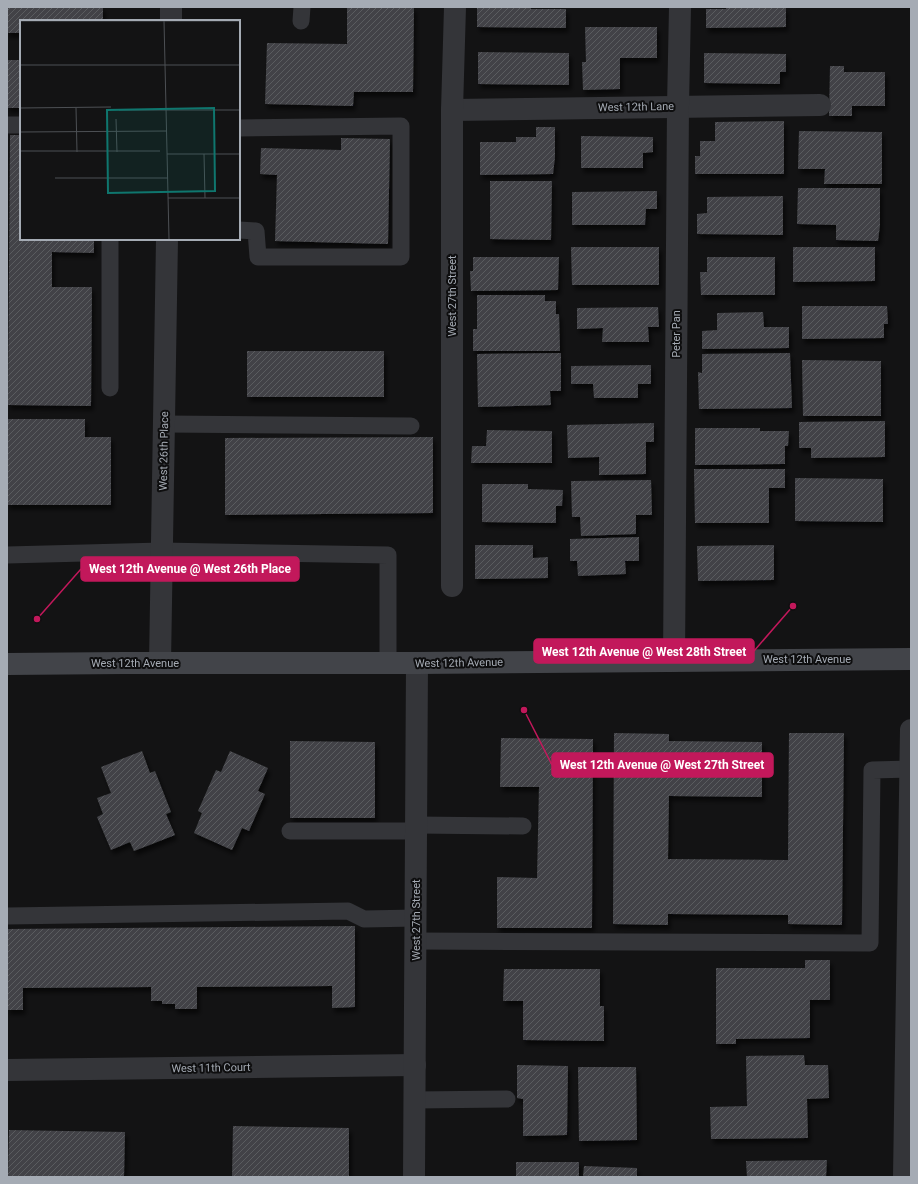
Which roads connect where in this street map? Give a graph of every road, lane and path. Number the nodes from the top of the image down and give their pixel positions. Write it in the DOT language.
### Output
graph roads {
  1 [pos="171,7"];
  2 [pos="455,7"];
  3 [pos="680,7"];
  4 [pos="171,20"];
  5 [pos="820,105"];
  6 [pos="678,106"];
  7 [pos="452,110"];
  8 [pos="7,125"];
  9 [pos="20,125"];
  10 [pos="240,128"];
  11 [pos="240,230"];
  12 [pos="110,240"];
  13 [pos="167,240"];
  14 [pos="110,388"];
  15 [pos="165,424"];
  16 [pos="411,426"];
  17 [pos="162,551"];
  18 [pos="7,555"];
  19 [pos="452,586"];
  20 [pos="911,659"];
  21 [pos="674,661"];
  22 [pos="160,663"];
  23 [pos="388,663"];
  24 [pos="417,663"];
  25 [pos="7,664"];
  26 [pos="911,730"];
  27 [pos="911,768"];
  28 [pos="523,826"];
  29 [pos="416,828"];
  30 [pos="290,831"];
  31 [pos="7,916"];
  32 [pos="416,918"];
  33 [pos="416,941"];
  34 [pos="909,1028"];
  35 [pos="415,1066"];
  36 [pos="7,1070"];
  37 [pos="507,1099"];
  38 [pos="414,1100"];
  39 [pos="414,1177"];
  40 [pos="904,1177"];
  1 -- 4 [label="street"];
  2 -- 7 [label="street, West 27th Street"];
  3 -- 6 [label="street, Peter Pan"];
  5 -- 6 [label="street, West 12th Lane"];
  6 -- 7 [label="street, West 12th Lane"];
  6 -- 21 [label="street, Peter Pan"];
  7 -- 19 [label="street, West 27th Street"];
  8 -- 9 [label="lane"];
  10 -- 11 [label="lane"];
  12 -- 14 [label="lane"];
  13 -- 15 [label="street, West 26th Place"];
  15 -- 16 [label="lane"];
  15 -- 17 [label="street, West 26th Place"];
  17 -- 18 [label="lane"];
  17 -- 22 [label="street, West 26th Place"];
  17 -- 23 [label="lane"];
  20 -- 21 [label="main road, West 12th Avenue"];
  21 -- 24 [label="main road, West 12th Avenue"];
  22 -- 23 [label="main road, West 12th Avenue"];
  22 -- 25 [label="main road, West 12th Avenue"];
  23 -- 24 [label="main road, West 12th Avenue"];
  24 -- 29 [label="street, West 27th Street"];
  26 -- 27 [label="street"];
  27 -- 33 [label="lane"];
  27 -- 34 [label="street"];
  28 -- 29 [label="lane"];
  29 -- 30 [label="lane"];
  29 -- 32 [label="street, West 27th Street"];
  31 -- 32 [label="lane"];
  32 -- 33 [label="street, West 27th Street"];
  33 -- 35 [label="street, West 27th Street"];
  34 -- 40 [label="street"];
  35 -- 36 [label="street, West 11th Court"];
  35 -- 38 [label="street, West 27th Street"];
  37 -- 38 [label="lane"];
  38 -- 39 [label="street, West 27th Street"];
}
